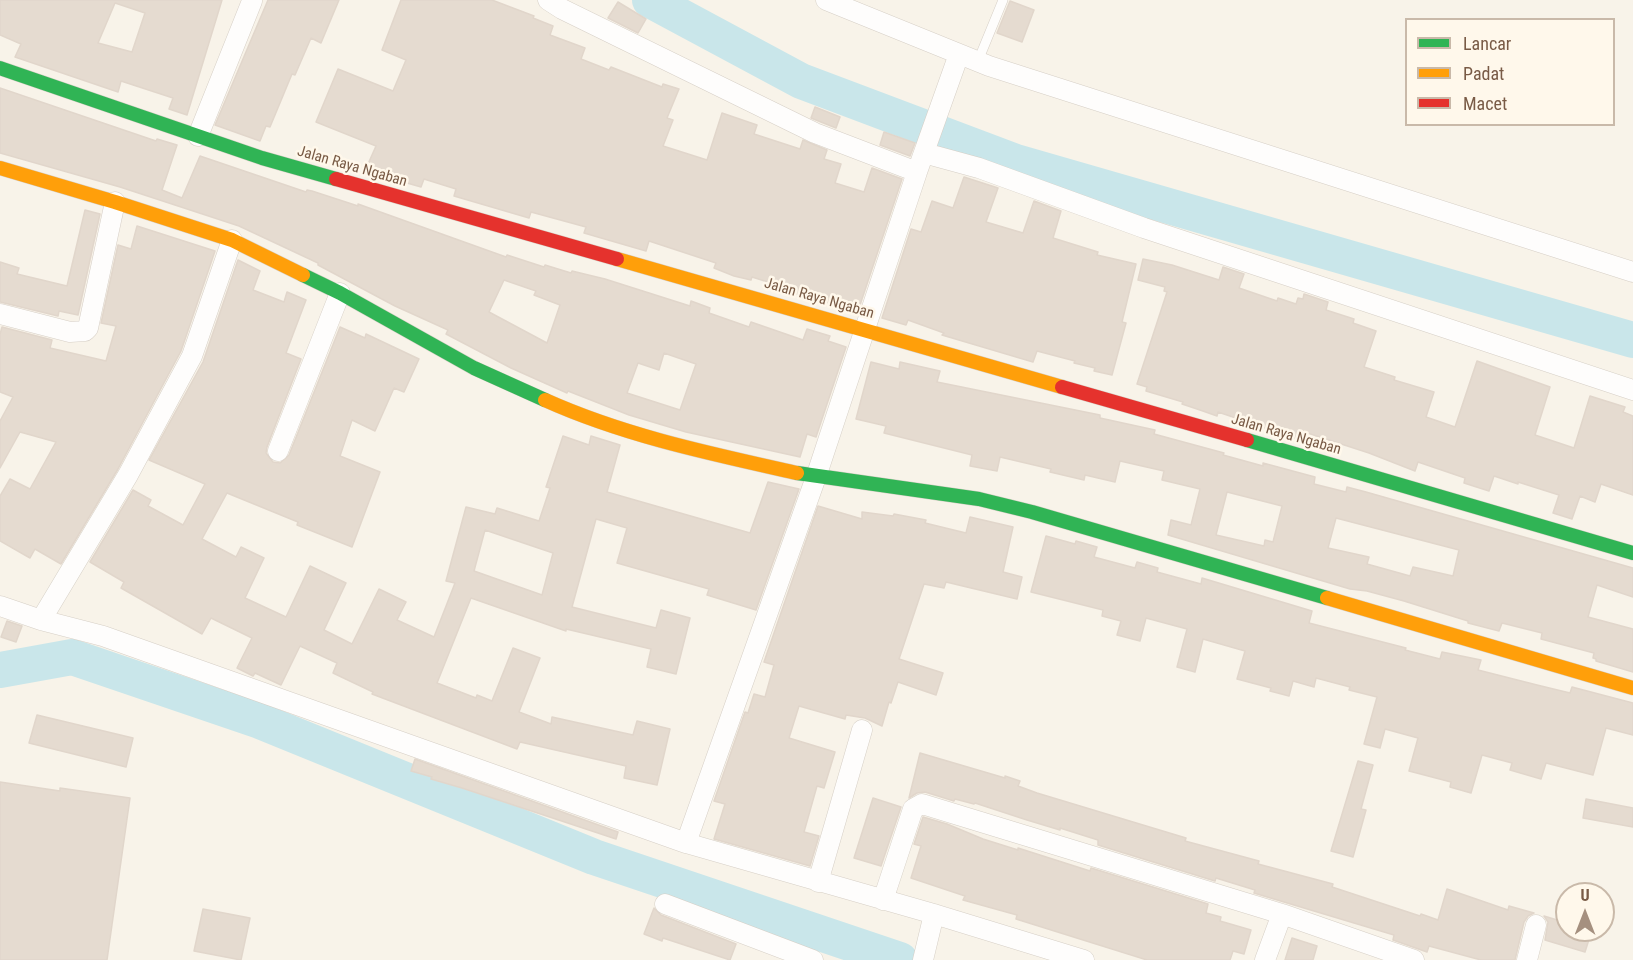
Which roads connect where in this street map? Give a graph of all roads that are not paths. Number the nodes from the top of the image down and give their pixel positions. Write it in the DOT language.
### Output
graph roads {
  1 [pos="548,0"];
  2 [pos="826,0"];
  3 [pos="1004,0"];
  4 [pos="252,1"];
  5 [pos="959,54"];
  6 [pos="978,61"];
  7 [pos="0,68"];
  8 [pos="198,136"];
  9 [pos="926,148"];
  10 [pos="0,168"];
  11 [pos="917,172"];
  12 [pos="115,202"];
  13 [pos="232,240"];
  14 [pos="1633,272"];
  15 [pos="340,293"];
  16 [pos="0,314"];
  17 [pos="864,329"];
  18 [pos="1633,390"];
  19 [pos="278,451"];
  20 [pos="816,477"];
  21 [pos="1633,553"];
  22 [pos="0,606"];
  23 [pos="41,620"];
  24 [pos="1633,688"];
  25 [pos="862,730"];
  26 [pos="686,843"];
  27 [pos="818,882"];
  28 [pos="884,900"];
  29 [pos="665,904"];
  30 [pos="1282,914"];
  31 [pos="933,923"];
  32 [pos="1536,925"];
  33 [pos="813,960"];
  34 [pos="923,960"];
  35 [pos="1084,960"];
  36 [pos="1265,960"];
  37 [pos="1414,960"];
  38 [pos="1527,960"];
  1 -- 11 [label="street"];
  2 -- 5 [label="street"];
  3 -- 6 [label="lane"];
  4 -- 8 [label="street"];
  5 -- 6 [label="street"];
  5 -- 9 [label="street"];
  6 -- 14 [label="street"];
  7 -- 8 [label="street, Jalan Raya Ngaban"];
  8 -- 17 [label="street, Jalan Raya Ngaban"];
  9 -- 11 [label="street"];
  9 -- 18 [label="street"];
  10 -- 12 [label="street"];
  11 -- 17 [label="street"];
  12 -- 13 [label="street"];
  12 -- 16 [label="street"];
  13 -- 15 [label="street"];
  13 -- 23 [label="street"];
  15 -- 19 [label="street"];
  15 -- 20 [label="street"];
  17 -- 20 [label="street"];
  17 -- 21 [label="street, Jalan Raya Ngaban"];
  20 -- 24 [label="street"];
  20 -- 26 [label="street"];
  22 -- 23 [label="street"];
  23 -- 26 [label="street"];
  25 -- 27 [label="street"];
  26 -- 27 [label="street"];
  27 -- 28 [label="street"];
  28 -- 30 [label="street"];
  28 -- 31 [label="street"];
  29 -- 33 [label="street"];
  30 -- 36 [label="street"];
  30 -- 37 [label="street"];
  31 -- 34 [label="street"];
  31 -- 35 [label="street"];
  32 -- 38 [label="street"];
}
